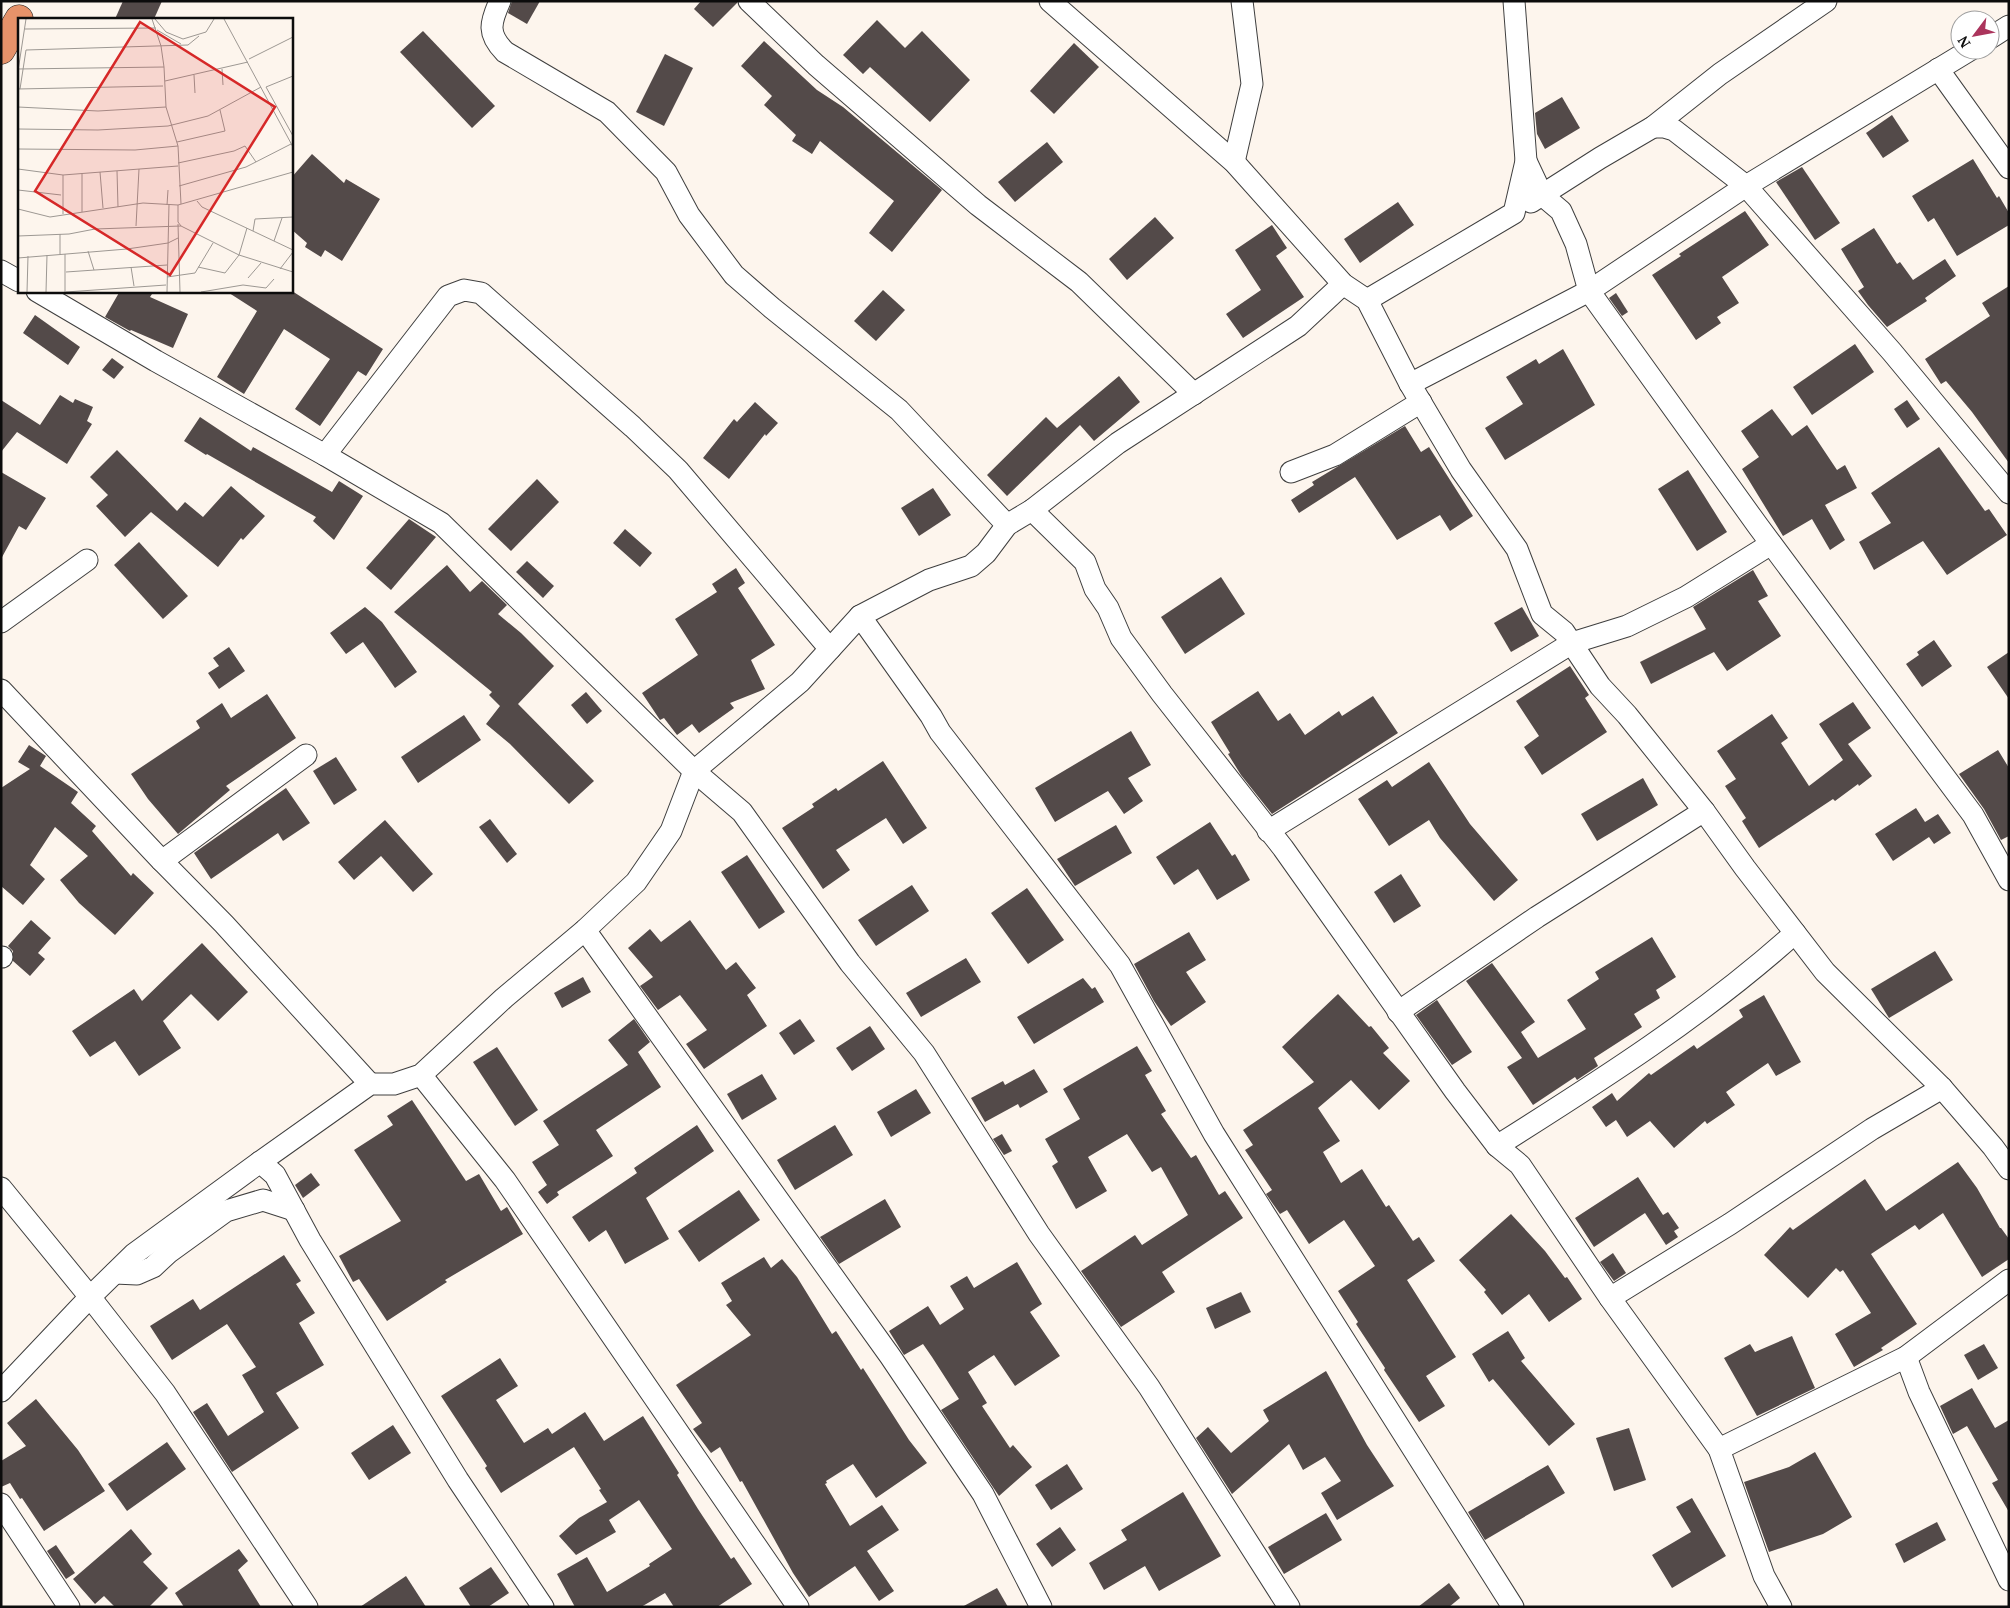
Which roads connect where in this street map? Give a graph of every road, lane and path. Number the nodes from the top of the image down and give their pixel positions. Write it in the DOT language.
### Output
graph roads {
  1 [pos="29,1"];
  2 [pos="500,1"];
  3 [pos="748,1"];
  4 [pos="1050,1"];
  5 [pos="1242,1"];
  6 [pos="1514,1"];
  7 [pos="1826,1"];
  8 [pos="20,18"];
  9 [pos="18,21"];
  10 [pos="1,50"];
  11 [pos="1953,60"];
  12 [pos="1938,69"];
  13 [pos="1653,128"];
  14 [pos="1526,161"];
  15 [pos="1234,162"];
  16 [pos="2009,168"];
  17 [pos="1746,186"];
  18 [pos="1542,195"];
  19 [pos="1514,213"];
  20 [pos="1,271"];
  21 [pos="18,280"];
  22 [pos="1343,284"];
  23 [pos="1589,291"];
  24 [pos="39,292"];
  25 [pos="1367,300"];
  26 [pos="1410,384"];
  27 [pos="1194,394"];
  28 [pos="1421,402"];
  29 [pos="325,455"];
  30 [pos="1291,472"];
  31 [pos="2009,493"];
  32 [pos="1032,510"];
  33 [pos="1007,525"];
  34 [pos="1772,544"];
  35 [pos="87,560"];
  36 [pos="860,616"];
  37 [pos="1,622"];
  38 [pos="1572,643"];
  39 [pos="830,649"];
  40 [pos="1,690"];
  41 [pos="306,755"];
  42 [pos="694,771"];
  43 [pos="1704,811"];
  44 [pos="1268,831"];
  45 [pos="162,862"];
  46 [pos="2009,880"];
  47 [pos="585,930"];
  48 [pos="1795,933"];
  49 [pos="1398,1012"];
  50 [pos="421,1075"];
  51 [pos="370,1084"];
  52 [pos="1942,1088"];
  53 [pos="1497,1146"];
  54 [pos="260,1162"];
  55 [pos="2009,1169"];
  56 [pos="1,1188"];
  57 [pos="294,1210"];
  58 [pos="115,1273"];
  59 [pos="2009,1280"];
  60 [pos="90,1297"];
  61 [pos="1610,1298"];
  62 [pos="1906,1357"];
  63 [pos="1,1392"];
  64 [pos="1719,1449"];
  65 [pos="1,1504"];
  66 [pos="2009,1580"];
  67 [pos="69,1607"];
  68 [pos="307,1607"];
  69 [pos="543,1607"];
  70 [pos="798,1607"];
  71 [pos="1041,1607"];
  72 [pos="1288,1607"];
  73 [pos="1513,1607"];
  74 [pos="1781,1607"];
  1 -- 8 [label="highway"];
  2 -- 33 [label="street"];
  3 -- 27 [label="street"];
  4 -- 15 [label="street"];
  5 -- 15 [label="street"];
  6 -- 14 [label="street"];
  7 -- 13 [label="street"];
  9 -- 10 [label="highway"];
  11 -- 12 [label="street"];
  12 -- 16 [label="street"];
  12 -- 17 [label="street"];
  13 -- 17 [label="street"];
  13 -- 18 [label="street"];
  14 -- 18 [label="street"];
  14 -- 19 [label="street"];
  15 -- 22 [label="street"];
  17 -- 23 [label="street"];
  17 -- 31 [label="street"];
  18 -- 19 [label="street"];
  18 -- 23 [label="street"];
  19 -- 25 [label="street"];
  20 -- 21 [label="street"];
  22 -- 25 [label="street"];
  22 -- 27 [label="street"];
  23 -- 26 [label="street"];
  23 -- 34 [label="street"];
  24 -- 29 [label="street"];
  25 -- 26 [label="street"];
  26 -- 28 [label="street"];
  27 -- 32 [label="street"];
  28 -- 30 [label="street"];
  28 -- 38 [label="street"];
  29 -- 39 [label="street"];
  29 -- 42 [label="street"];
  32 -- 33 [label="street"];
  32 -- 44 [label="street"];
  33 -- 36 [label="street"];
  34 -- 38 [label="street"];
  34 -- 46 [label="street"];
  35 -- 37 [label="street"];
  36 -- 39 [label="street"];
  36 -- 73 [label="street"];
  38 -- 43 [label="street"];
  38 -- 44 [label="street"];
  39 -- 42 [label="street"];
  40 -- 45 [label="street"];
  41 -- 45 [label="street"];
  42 -- 47 [label="street"];
  42 -- 72 [label="street"];
  43 -- 48 [label="street"];
  43 -- 49 [label="street"];
  44 -- 49 [label="street"];
  45 -- 51 [label="street"];
  47 -- 50 [label="street"];
  47 -- 71 [label="street"];
  48 -- 52 [label="street"];
  48 -- 53 [label="street"];
  49 -- 53 [label="street"];
  50 -- 51 [label="street"];
  50 -- 70 [label="street"];
  51 -- 54 [label="street"];
  52 -- 55 [label="street"];
  52 -- 61 [label="street"];
  53 -- 61 [label="street"];
  54 -- 57 [label="street"];
  54 -- 58 [label="street"];
  56 -- 60 [label="street"];
  57 -- 58 [label="street"];
  57 -- 69 [label="street"];
  58 -- 60 [label="street"];
  59 -- 62 [label="street"];
  60 -- 63 [label="street"];
  60 -- 68 [label="street"];
  61 -- 64 [label="street"];
  62 -- 64 [label="street"];
  62 -- 66 [label="street"];
  64 -- 74 [label="street"];
  65 -- 67 [label="street"];
}
